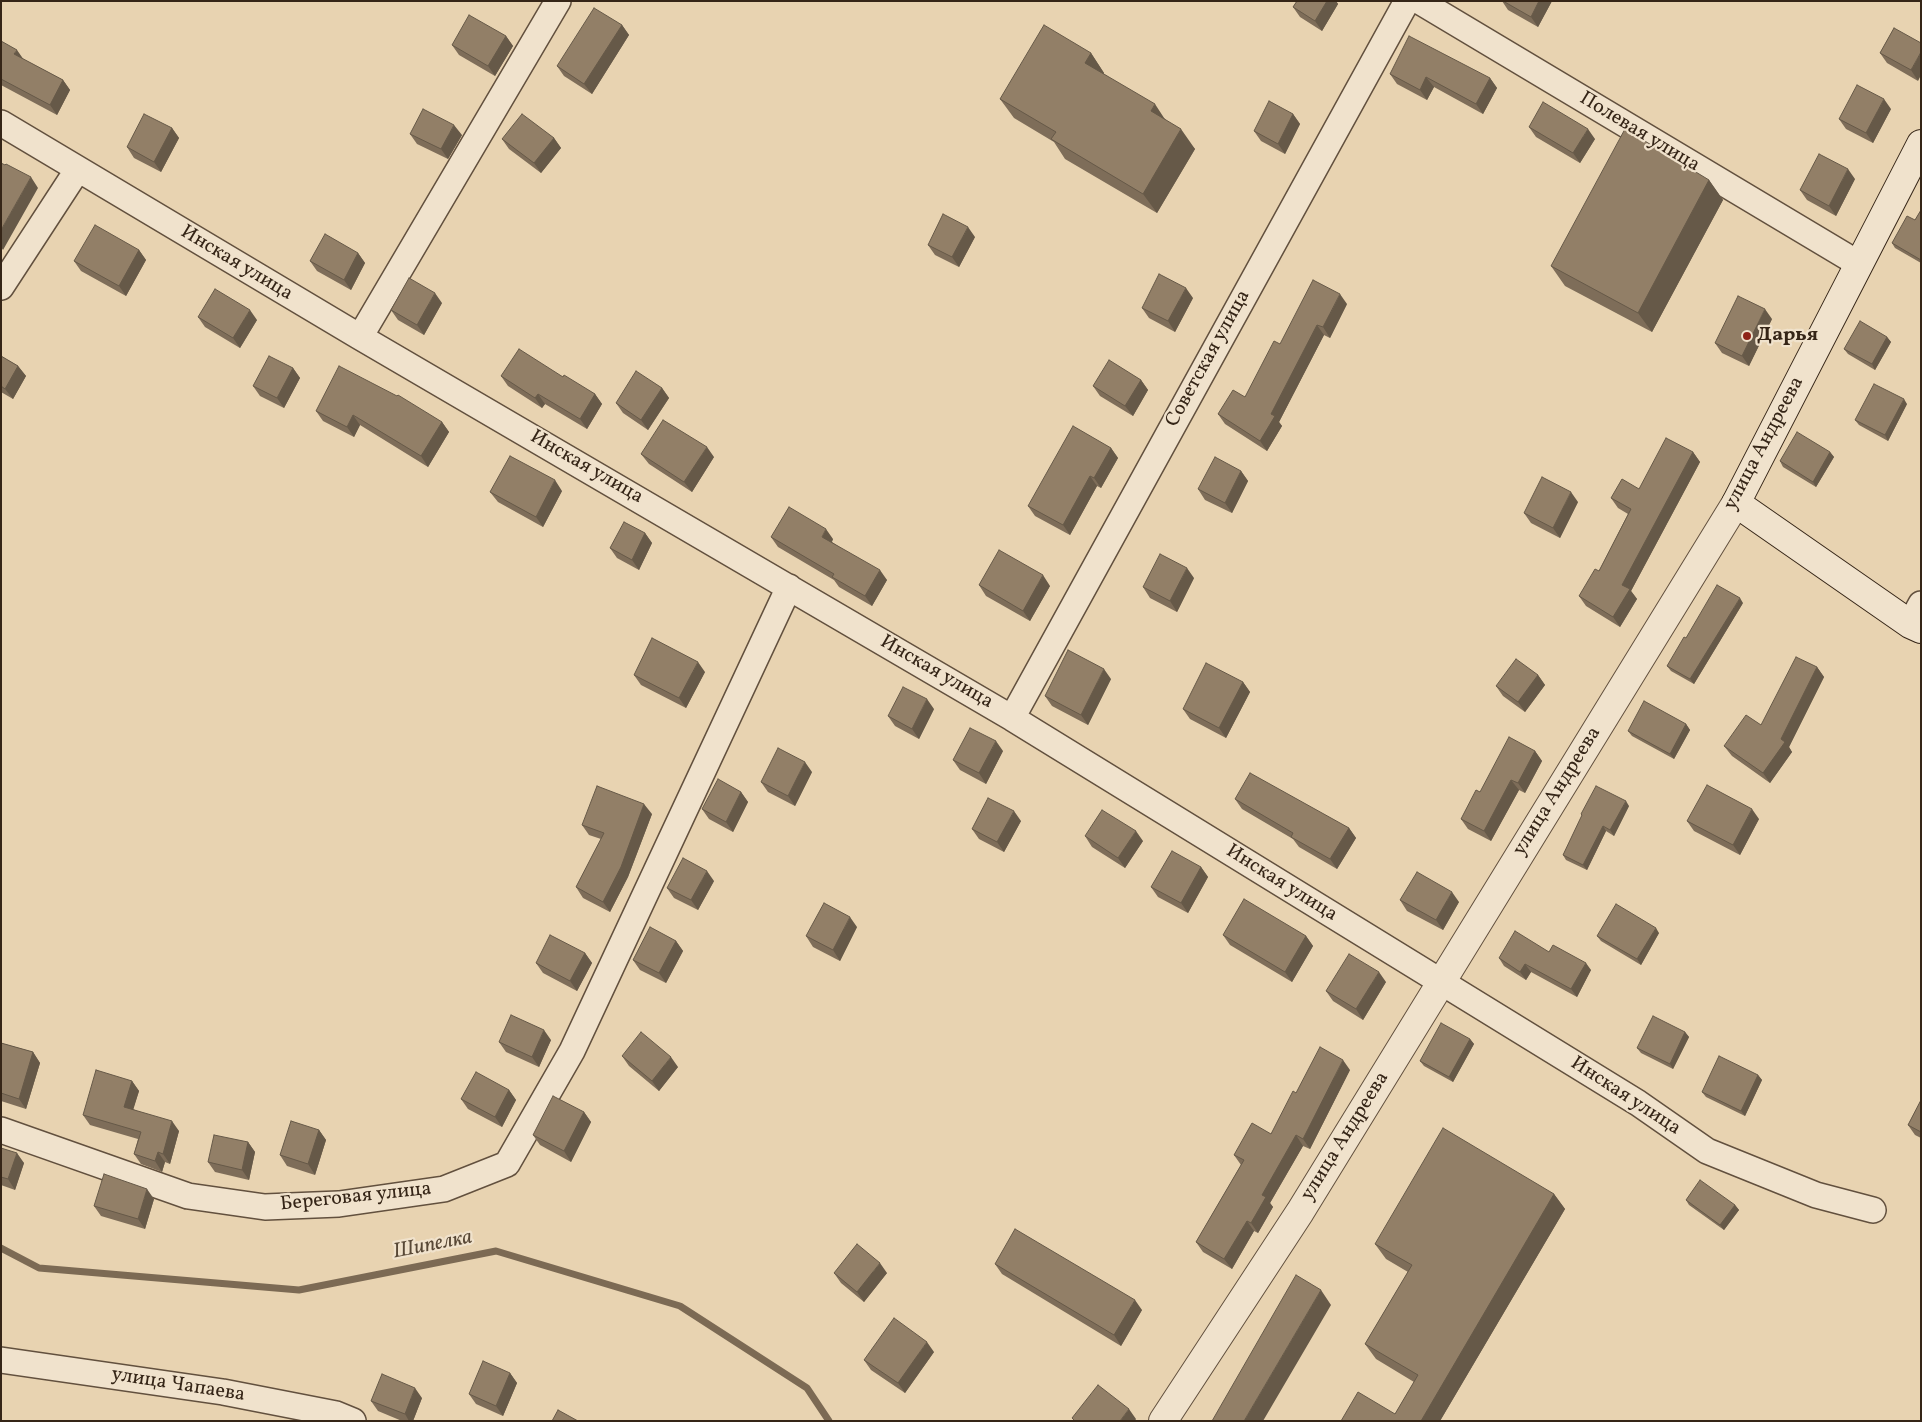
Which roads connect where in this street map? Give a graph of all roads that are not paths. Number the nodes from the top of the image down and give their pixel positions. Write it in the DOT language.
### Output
graph roads {
  1 [pos="558,1"];
  2 [pos="1407,1"];
  3 [pos="1419,1"];
  4 [pos="1,124"];
  5 [pos="1921,144"];
  6 [pos="78,170"];
  7 [pos="1859,264"];
  8 [pos="1,287"];
  9 [pos="360,337"];
  10 [pos="1736,503"];
  11 [pos="789,586"];
  12 [pos="1917,619"];
  13 [pos="1012,718"];
  14 [pos="1441,983"];
  15 [pos="1,1130"];
  16 [pos="1872,1210"];
  17 [pos="1,1360"];
  18 [pos="353,1421"];
  19 [pos="1163,1421"];
  1 -- 9 [label="street"];
  2 -- 13 [label="street, Советская улица"];
  3 -- 7 [label="street, Полевая улица"];
  4 -- 6 [label="street, Инская улица"];
  5 -- 7 [label="street, улица Андреева"];
  6 -- 8 [label="street"];
  6 -- 9 [label="street, Инская улица"];
  7 -- 10 [label="street, улица Андреева"];
  9 -- 11 [label="street, Инская улица"];
  10 -- 12 [label="street"];
  10 -- 14 [label="street, улица Андреева"];
  11 -- 13 [label="street, Инская улица"];
  11 -- 15 [label="street, Береговая улица"];
  13 -- 14 [label="street, Инская улица"];
  14 -- 16 [label="street, Инская улица"];
  14 -- 19 [label="street, улица Андреева"];
  17 -- 18 [label="street, улица Чапаева"];
}
